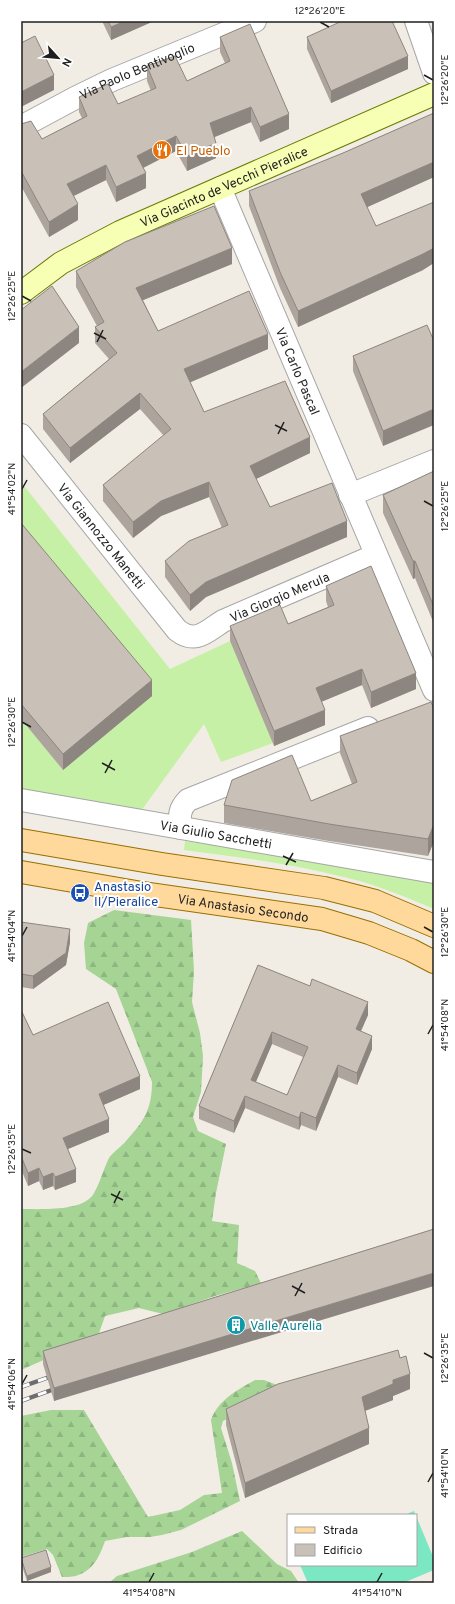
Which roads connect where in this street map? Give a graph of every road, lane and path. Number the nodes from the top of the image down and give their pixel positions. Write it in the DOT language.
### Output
graph roads {
  1 [pos="255,21"];
  2 [pos="416,21"];
  3 [pos="434,73"];
  4 [pos="434,94"];
  5 [pos="21,127"];
  6 [pos="220,188"];
  7 [pos="21,293"];
  8 [pos="21,435"];
  9 [pos="434,461"];
  10 [pos="350,495"];
  11 [pos="376,555"];
  12 [pos="184,635"];
  13 [pos="434,690"];
  14 [pos="383,722"];
  15 [pos="21,800"];
  16 [pos="180,828"];
  17 [pos="21,840"];
  18 [pos="21,872"];
  19 [pos="434,872"];
  20 [pos="434,926"];
  21 [pos="434,962"];
  1 -- 5 [label="street, Via Paolo Bentivoglio"];
  2 -- 3 [label="street"];
  4 -- 6 [label="street, Via Giacinto de Vecchi Pieralice"];
  6 -- 7 [label="street, Via Giacinto de Vecchi Pieralice"];
  6 -- 10 [label="street, Via Carlo Pascal"];
  8 -- 12 [label="street, Via Giannozzo Manetti"];
  9 -- 10 [label="street"];
  10 -- 11 [label="street, Via Carlo Pascal"];
  11 -- 12 [label="street, Via Giorgio Merula"];
  11 -- 13 [label="street, Via Carlo Pascal"];
  14 -- 16 [label="street"];
  15 -- 16 [label="street, Via Giulio Sacchetti"];
  16 -- 19 [label="street, Via Giulio Sacchetti"];
  17 -- 20 [label="main road"];
  18 -- 21 [label="main road, Via Anastasio Secondo"];
}
